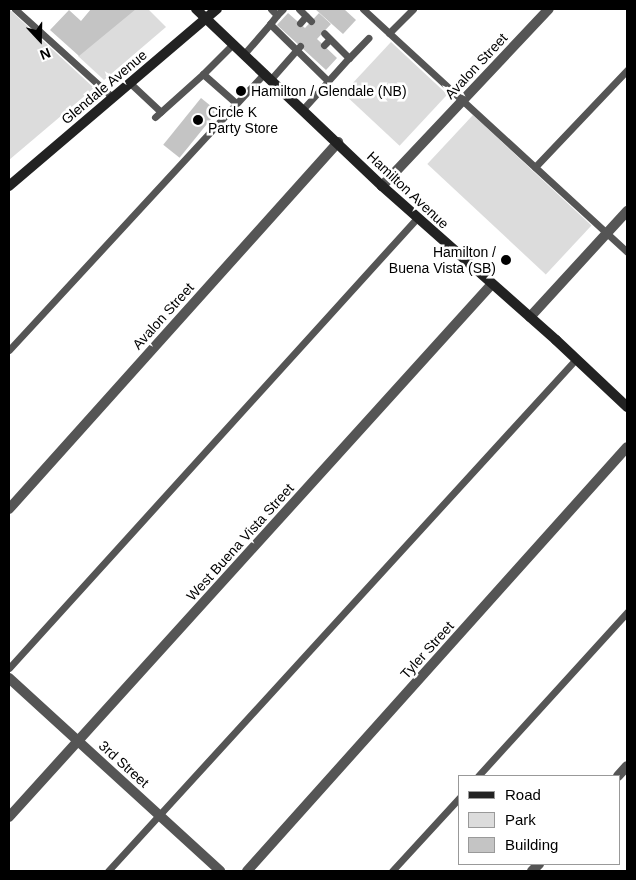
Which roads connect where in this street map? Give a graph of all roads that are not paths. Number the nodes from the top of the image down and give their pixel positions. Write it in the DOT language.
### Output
graph roads {
  1 [pos="15,9"];
  2 [pos="196,9"];
  3 [pos="217,9"];
  4 [pos="271,9"];
  5 [pos="283,9"];
  6 [pos="299,9"];
  7 [pos="363,9"];
  8 [pos="413,9"];
  9 [pos="549,9"];
  10 [pos="277,15"];
  11 [pos="206,18"];
  12 [pos="300,23"];
  13 [pos="270,24"];
  14 [pos="324,33"];
  15 [pos="389,33"];
  16 [pos="368,38"];
  17 [pos="330,39"];
  18 [pos="234,44"];
  19 [pos="324,46"];
  20 [pos="299,48"];
  21 [pos="244,54"];
  22 [pos="350,58"];
  23 [pos="627,70"];
  24 [pos="203,74"];
  25 [pos="268,76"];
  26 [pos="328,81"];
  27 [pos="130,83"];
  28 [pos="113,98"];
  29 [pos="462,100"];
  30 [pos="236,103"];
  31 [pos="303,109"];
  32 [pos="338,142"];
  33 [pos="535,167"];
  34 [pos="9,186"];
  35 [pos="382,186"];
  36 [pos="627,211"];
  37 [pos="417,218"];
  38 [pos="607,233"];
  39 [pos="627,252"];
  40 [pos="491,285"];
  41 [pos="530,317"];
  42 [pos="9,350"];
  43 [pos="576,359"];
  44 [pos="627,407"];
  45 [pos="627,447"];
  46 [pos="9,509"];
  47 [pos="627,612"];
  48 [pos="9,668"];
  49 [pos="9,678"];
  50 [pos="78,741"];
  51 [pos="479,775"];
  52 [pos="458,799"];
  53 [pos="159,815"];
  54 [pos="9,817"];
  55 [pos="108,871"];
  56 [pos="220,871"];
  57 [pos="247,871"];
  58 [pos="392,871"];
  1 -- 28 [label="lane"];
  2 -- 11 [label="main road, Hamilton Avenue"];
  3 -- 11 [label="main road, Glendale Avenue"];
  4 -- 10 [label="lane"];
  5 -- 10 [label="lane"];
  6 -- 12 [label="lane"];
  7 -- 15 [label="lane"];
  8 -- 15 [label="lane"];
  9 -- 29 [label="street, Avalon Street"];
  10 -- 13 [label="lane"];
  11 -- 18 [label="main road, Hamilton Avenue"];
  11 -- 27 [label="main road, Glendale Avenue"];
  13 -- 20 [label="lane"];
  13 -- 21 [label="lane"];
  14 -- 17 [label="lane"];
  15 -- 29 [label="lane"];
  16 -- 22 [label="lane"];
  17 -- 19 [label="lane"];
  17 -- 22 [label="lane"];
  18 -- 21 [label="main road, Hamilton Avenue"];
  18 -- 24 [label="lane"];
  20 -- 25 [label="lane"];
  20 -- 26 [label="lane"];
  21 -- 25 [label="main road, Hamilton Avenue"];
  22 -- 26 [label="lane"];
  23 -- 33 [label="lane"];
  24 -- 27 [label="lane"];
  24 -- 30 [label="lane"];
  25 -- 30 [label="lane"];
  25 -- 31 [label="main road, Hamilton Avenue"];
  26 -- 31 [label="lane"];
  27 -- 28 [label="main road, Glendale Avenue"];
  28 -- 34 [label="main road, Glendale Avenue"];
  29 -- 33 [label="lane"];
  29 -- 35 [label="street, Avalon Street"];
  30 -- 42 [label="lane"];
  31 -- 32 [label="main road, Hamilton Avenue"];
  32 -- 35 [label="main road, Hamilton Avenue"];
  32 -- 46 [label="street, Avalon Street"];
  33 -- 38 [label="lane"];
  35 -- 37 [label="main road, Hamilton Avenue"];
  36 -- 38 [label="street"];
  37 -- 40 [label="main road, Hamilton Avenue"];
  37 -- 48 [label="lane"];
  38 -- 39 [label="lane"];
  38 -- 41 [label="street"];
  40 -- 41 [label="main road, Hamilton Avenue"];
  40 -- 50 [label="street, West Buena Vista Street"];
  41 -- 43 [label="main road, Hamilton Avenue"];
  43 -- 44 [label="main road, Hamilton Avenue"];
  43 -- 53 [label="lane"];
  45 -- 57 [label="street, Tyler Street"];
  47 -- 51 [label="lane"];
  49 -- 50 [label="street, 3rd Street"];
  50 -- 53 [label="street, 3rd Street"];
  50 -- 54 [label="street, West Buena Vista Street"];
  52 -- 58 [label="lane"];
  53 -- 55 [label="lane"];
  53 -- 56 [label="street, 3rd Street"];
}
